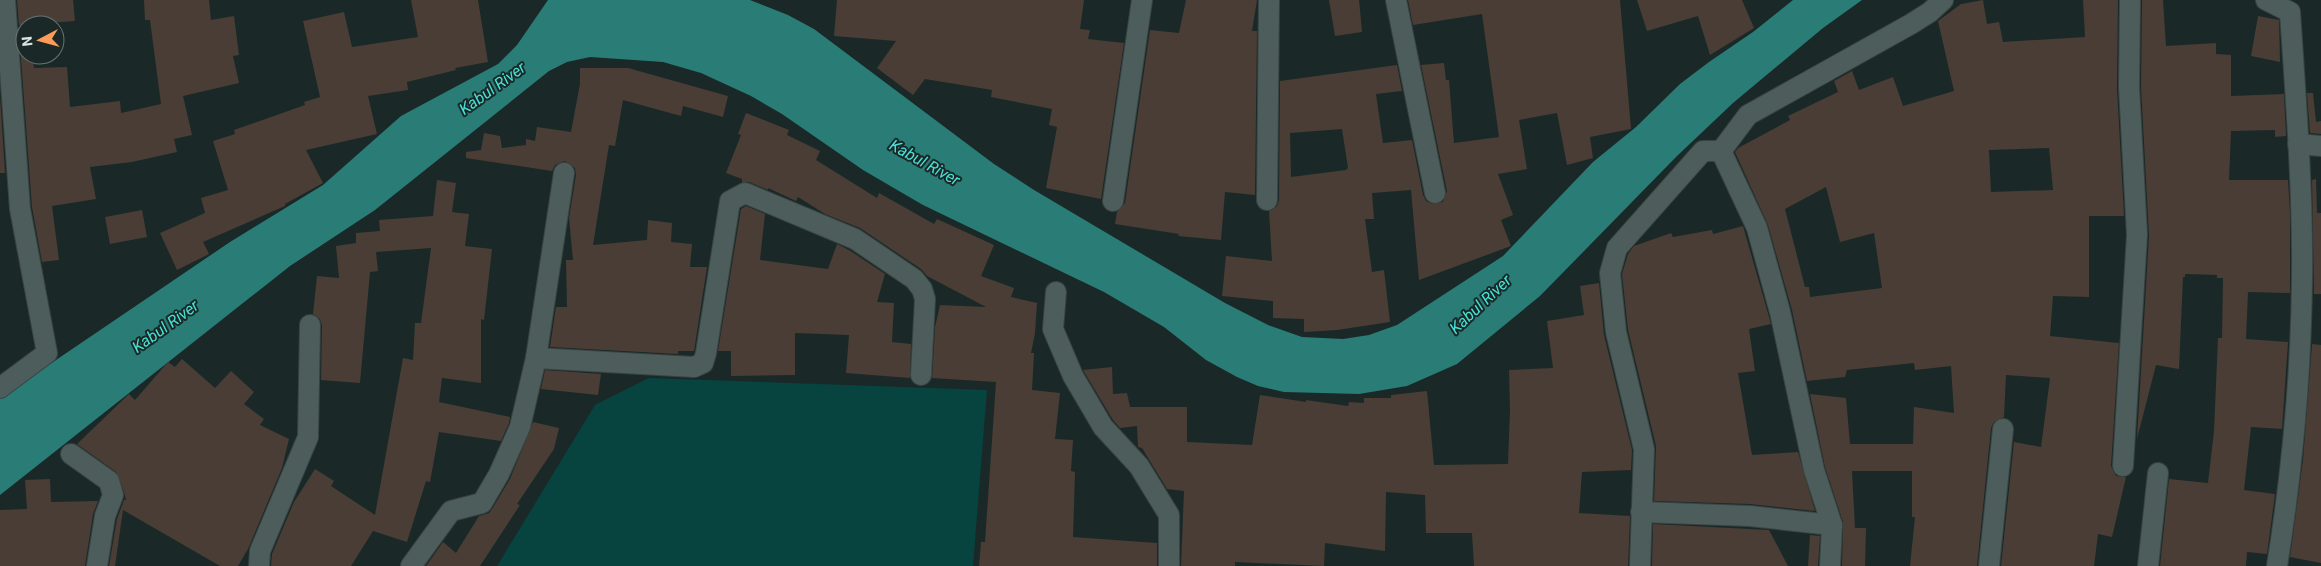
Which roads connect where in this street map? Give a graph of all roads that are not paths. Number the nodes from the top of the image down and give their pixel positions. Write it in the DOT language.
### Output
graph roads {
  1 [pos="5,0"];
  2 [pos="1142,0"];
  3 [pos="1268,0"];
  4 [pos="1396,0"];
  5 [pos="1942,0"];
  6 [pos="2130,0"];
  7 [pos="2266,0"];
  8 [pos="2298,144"];
  9 [pos="2321,146"];
  10 [pos="1721,150"];
  11 [pos="564,173"];
  12 [pos="1435,193"];
  13 [pos="1267,200"];
  14 [pos="1113,201"];
  15 [pos="1056,292"];
  16 [pos="310,324"];
  17 [pos="536,358"];
  18 [pos="921,376"];
  19 [pos="0,388"];
  20 [pos="2003,429"];
  21 [pos="71,454"];
  22 [pos="2123,466"];
  23 [pos="2158,473"];
  24 [pos="1640,512"];
  25 [pos="1832,525"];
  26 [pos="97,566"];
  27 [pos="259,566"];
  28 [pos="412,566"];
  29 [pos="1170,566"];
  30 [pos="1640,566"];
  31 [pos="1830,566"];
  32 [pos="1989,566"];
  33 [pos="2148,566"];
  34 [pos="2276,566"];
  1 -- 19 [label="street"];
  2 -- 14 [label="street"];
  3 -- 13 [label="street"];
  4 -- 12 [label="street"];
  5 -- 10 [label="street"];
  6 -- 22 [label="street"];
  7 -- 8 [label="street"];
  8 -- 9 [label="street"];
  8 -- 34 [label="street"];
  10 -- 24 [label="street"];
  10 -- 25 [label="street"];
  11 -- 17 [label="street"];
  15 -- 29 [label="street"];
  16 -- 27 [label="street"];
  17 -- 18 [label="street"];
  17 -- 28 [label="street"];
  20 -- 32 [label="street"];
  21 -- 26 [label="street"];
  23 -- 33 [label="street"];
  24 -- 25 [label="street"];
  24 -- 30 [label="street"];
  25 -- 31 [label="street"];
}
